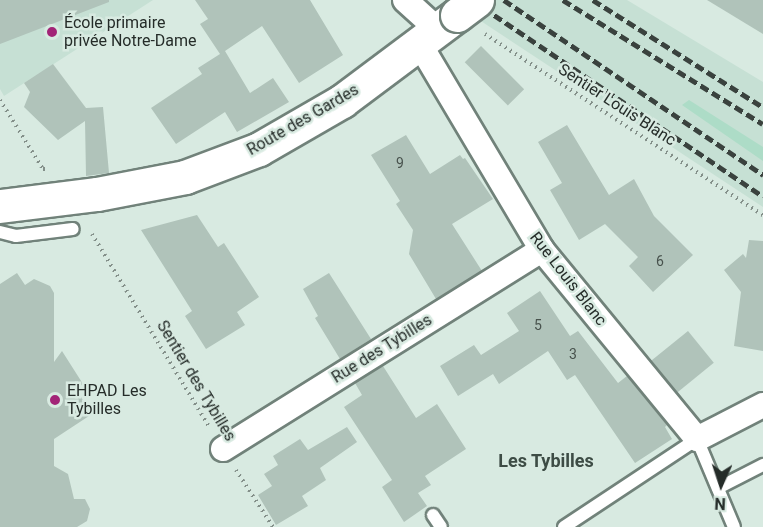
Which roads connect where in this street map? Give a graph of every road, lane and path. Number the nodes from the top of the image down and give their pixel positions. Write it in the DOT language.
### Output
graph roads {
  1 [pos="405,0"];
  2 [pos="448,21"];
  3 [pos="0,100"];
  4 [pos="43,169"];
  5 [pos="0,207"];
  6 [pos="763,215"];
  7 [pos="73,230"];
  8 [pos="0,232"];
  9 [pos="101,245"];
  10 [pos="542,250"];
  11 [pos="763,405"];
  12 [pos="697,439"];
  13 [pos="223,449"];
  14 [pos="763,465"];
  15 [pos="718,488"];
  16 [pos="433,514"];
  17 [pos="273,527"];
  18 [pos="441,527"];
  19 [pos="564,527"];
  20 [pos="734,527"];
  1 -- 2 [label="street, Rue Louis Blanc"];
  2 -- 5 [label="main road, Route des Gardes"];
  2 -- 6 [label="path, Sentier Louis Blanc"];
  2 -- 10 [label="street, Rue Louis Blanc"];
  3 -- 4 [label="path"];
  7 -- 8 [label="lane"];
  9 -- 13 [label="path, Sentier des Tybilles"];
  10 -- 12 [label="street, Rue Louis Blanc"];
  10 -- 13 [label="street, Rue des Tybilles"];
  11 -- 12 [label="street"];
  12 -- 15 [label="lane"];
  12 -- 19 [label="lane"];
  13 -- 17 [label="path, Sentier des Tybilles"];
  14 -- 15 [label="lane"];
  15 -- 20 [label="lane"];
  16 -- 18 [label="lane"];
}
